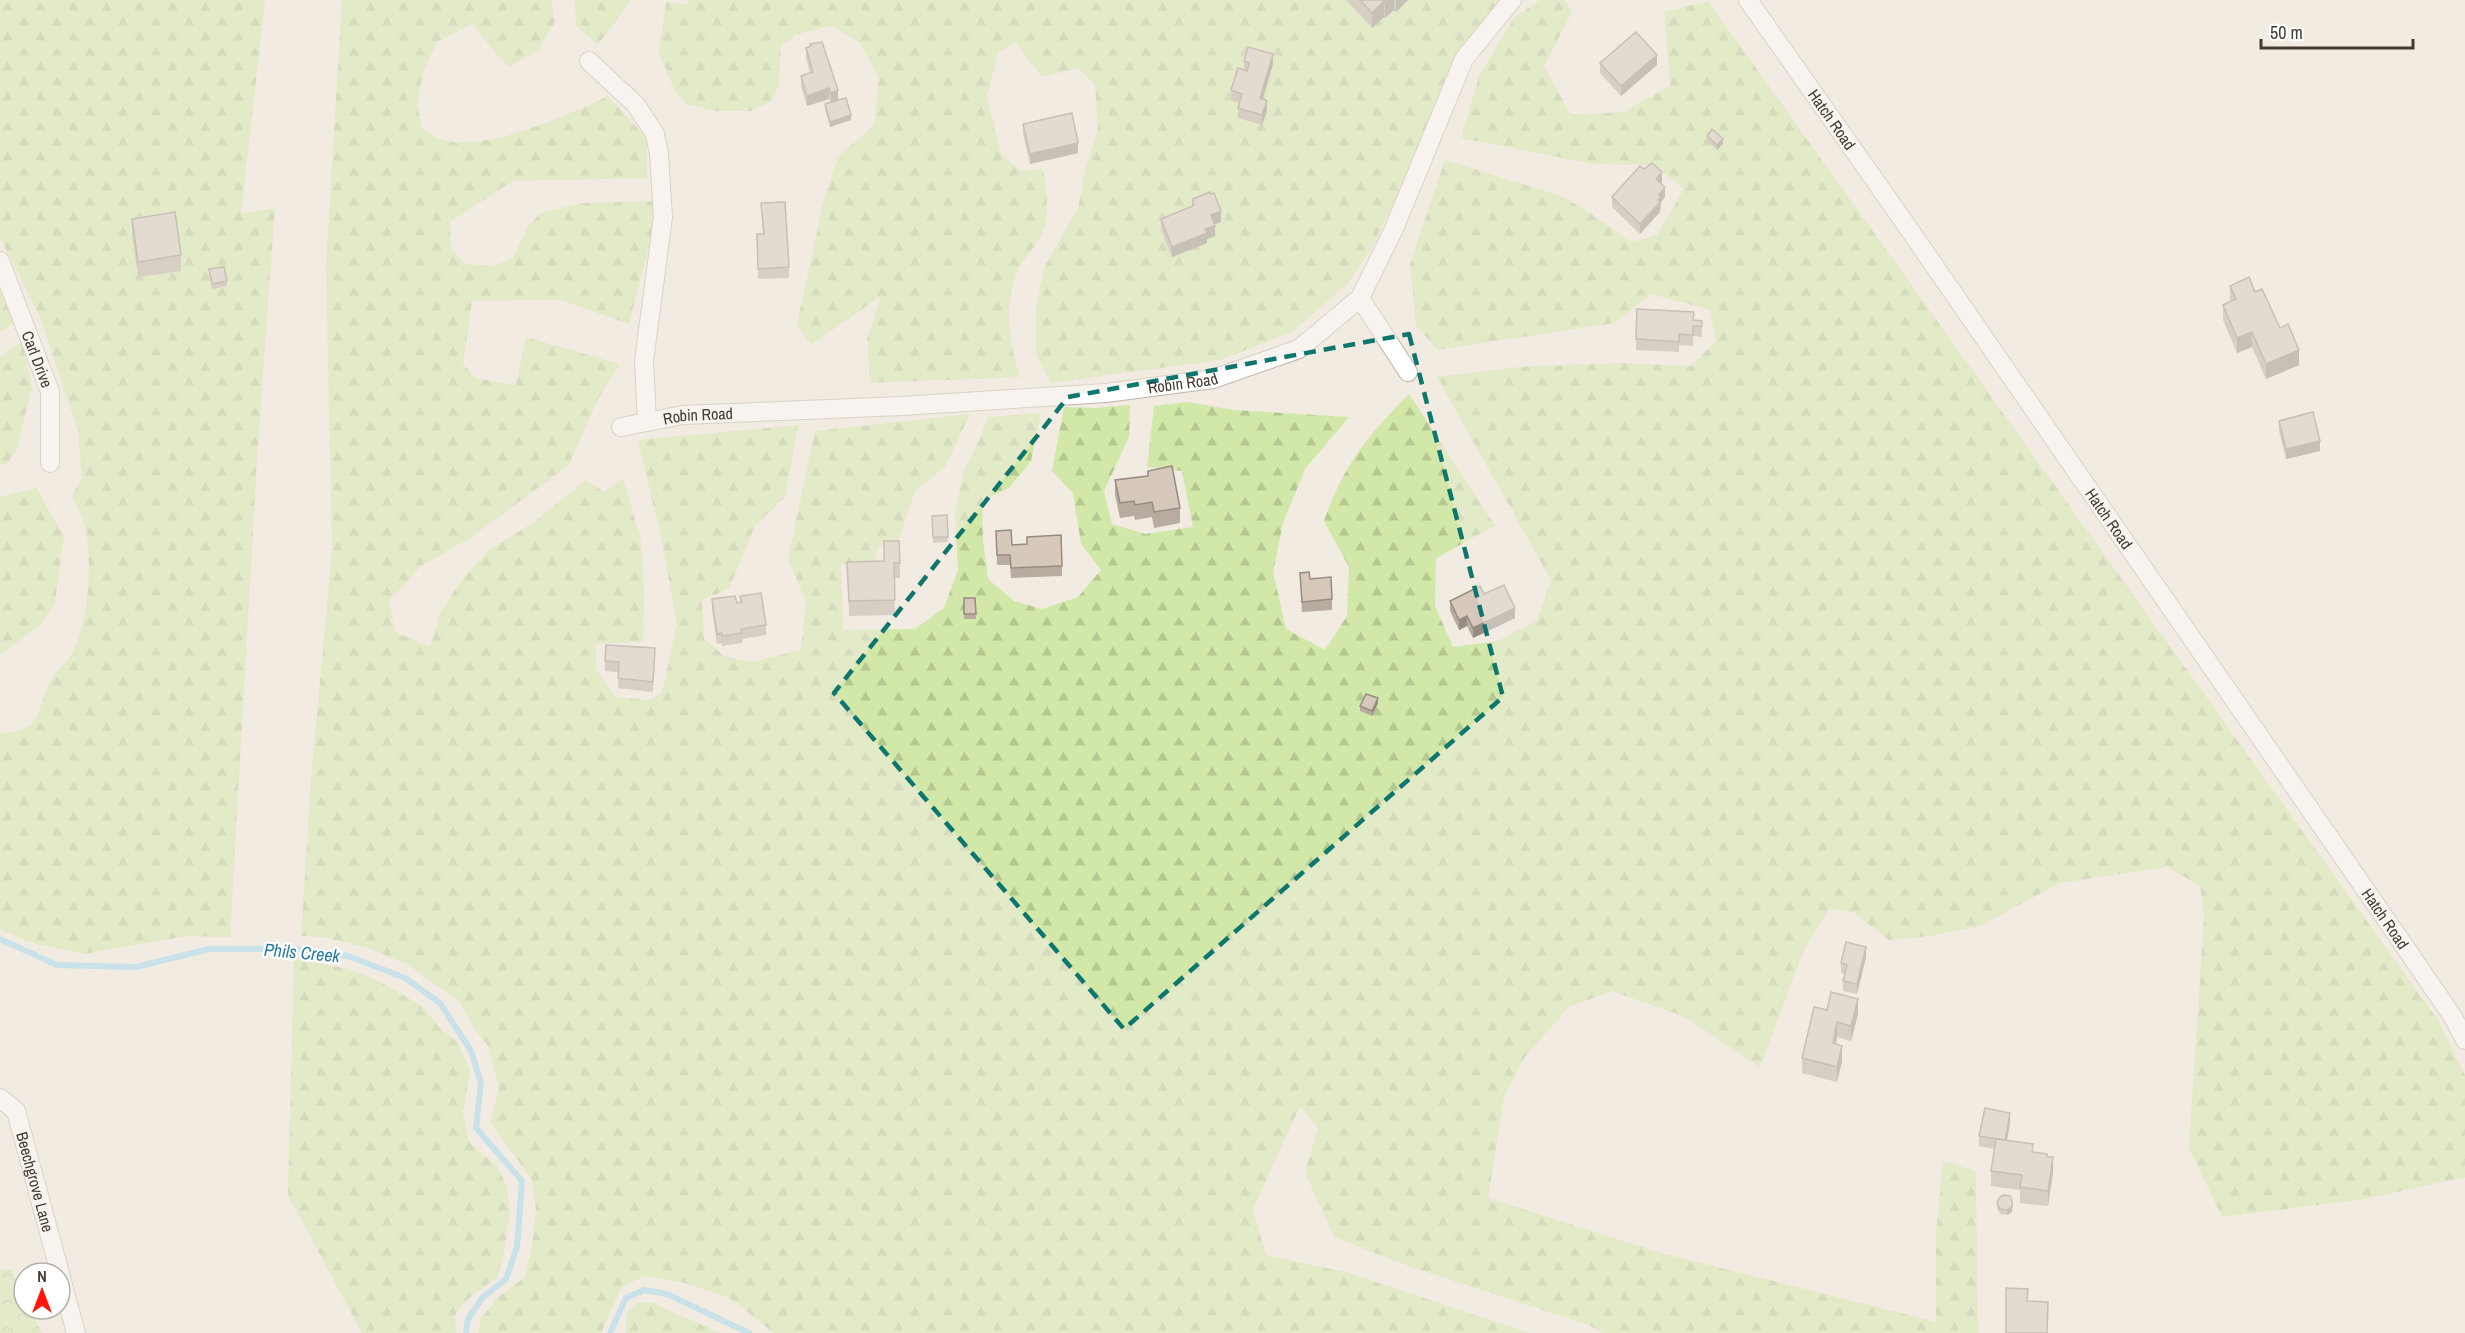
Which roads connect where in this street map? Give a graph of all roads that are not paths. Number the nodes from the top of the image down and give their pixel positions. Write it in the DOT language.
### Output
graph roads {
  1 [pos="1512,0"];
  2 [pos="1748,0"];
  3 [pos="589,61"];
  4 [pos="0,261"];
  5 [pos="1360,298"];
  6 [pos="1408,372"];
  7 [pos="647,422"];
  8 [pos="621,427"];
  9 [pos="50,463"];
  10 [pos="2465,1040"];
  11 [pos="0,1098"];
  12 [pos="57,1261"];
  13 [pos="72,1318"];
  14 [pos="76,1333"];
  1 -- 5 [label="street, Robin Road"];
  2 -- 10 [label="street, Hatch Road"];
  3 -- 7 [label="street, Robin Road"];
  4 -- 9 [label="street, Carl Drive"];
  5 -- 6 [label="street"];
  5 -- 7 [label="street, Robin Road"];
  7 -- 8 [label="street, Robin Road"];
  11 -- 12 [label="street, Beechgrove Lane"];
  13 -- 14 [label="street, Beechgrove Lane"];
}
